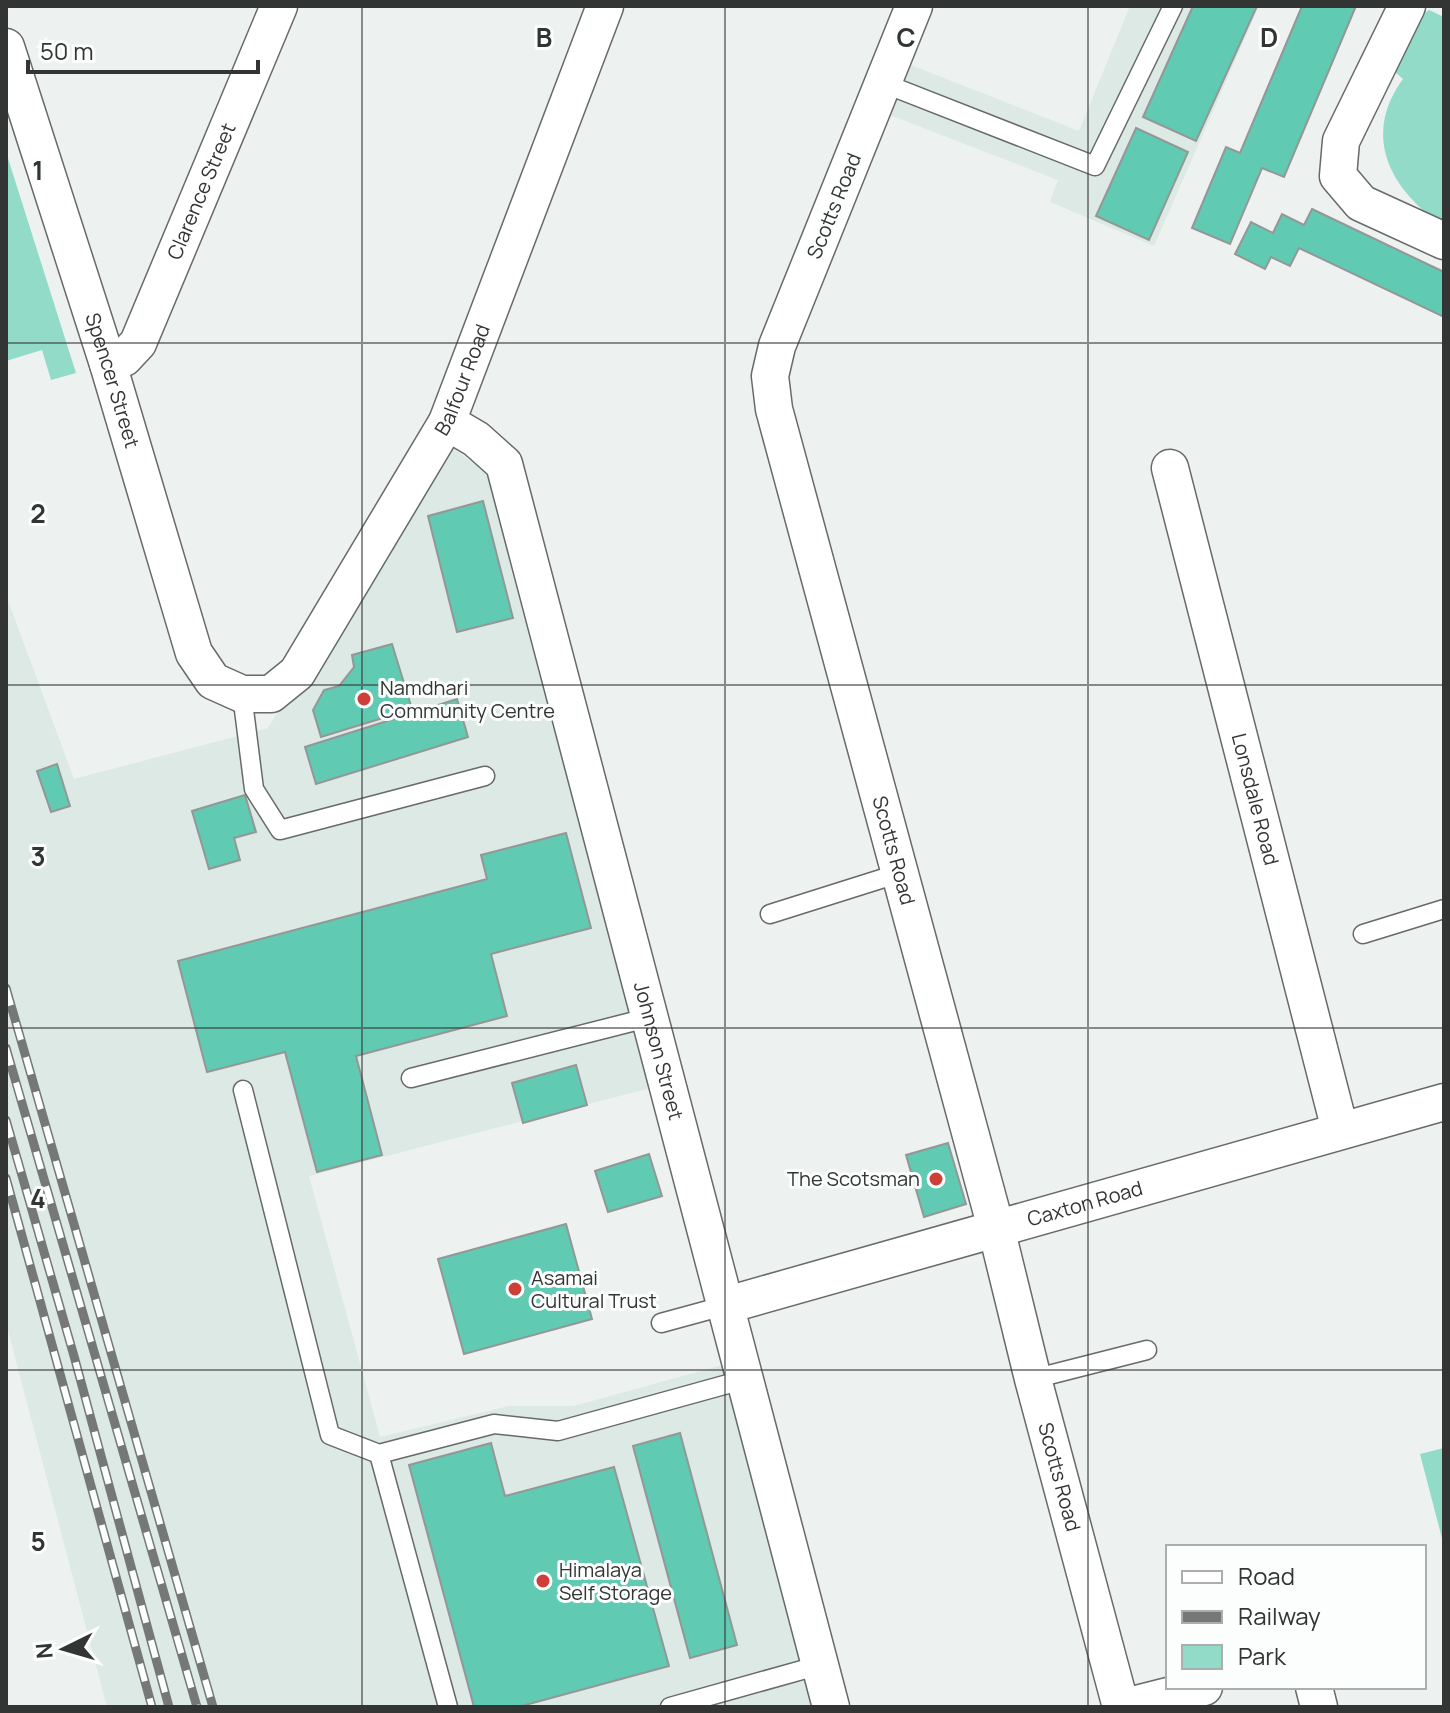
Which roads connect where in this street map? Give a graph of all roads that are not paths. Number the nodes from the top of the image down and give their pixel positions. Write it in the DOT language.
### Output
graph roads {
  1 [pos="279,6"];
  2 [pos="605,6"];
  3 [pos="914,6"];
  4 [pos="1173,6"];
  5 [pos="1407,6"];
  6 [pos="6,47"];
  7 [pos="883,83"];
  8 [pos="1444,241"];
  9 [pos="108,364"];
  10 [pos="447,422"];
  11 [pos="1170,468"];
  12 [pos="242,694"];
  13 [pos="485,776"];
  14 [pos="900,873"];
  15 [pos="1444,909"];
  16 [pos="770,914"];
  17 [pos="1363,934"];
  18 [pos="651,1017"];
  19 [pos="411,1078"];
  20 [pos="243,1090"];
  21 [pos="1442,1111"];
  22 [pos="1340,1130"];
  23 [pos="996,1228"];
  24 [pos="727,1305"];
  25 [pos="661,1323"];
  26 [pos="1147,1350"];
  27 [pos="746,1379"];
  28 [pos="1033,1379"];
  29 [pos="379,1454"];
  30 [pos="820,1665"];
  31 [pos="1196,1689"];
  32 [pos="448,1707"];
  33 [pos="670,1707"];
  34 [pos="831,1707"];
  35 [pos="1123,1707"];
  1 -- 9 [label="street, Clarence Street"];
  2 -- 10 [label="street, Balfour Road"];
  3 -- 7 [label="street, Scotts Road"];
  4 -- 7 [label="lane"];
  5 -- 8 [label="street"];
  6 -- 9 [label="street, Spencer Street"];
  7 -- 14 [label="street, Scotts Road"];
  9 -- 12 [label="street, Spencer Street"];
  10 -- 12 [label="street, Balfour Road"];
  10 -- 18 [label="street, Johnson Street"];
  11 -- 22 [label="street, Lonsdale Road"];
  12 -- 13 [label="lane"];
  14 -- 16 [label="lane"];
  14 -- 23 [label="street, Scotts Road"];
  15 -- 17 [label="lane"];
  18 -- 19 [label="lane"];
  18 -- 24 [label="street, Johnson Street"];
  20 -- 29 [label="lane"];
  21 -- 22 [label="street, Caxton Road"];
  22 -- 23 [label="street, Caxton Road"];
  23 -- 24 [label="street, Caxton Road"];
  23 -- 28 [label="street, Scotts Road"];
  24 -- 25 [label="lane"];
  24 -- 27 [label="street, Johnson Street"];
  26 -- 28 [label="lane"];
  27 -- 29 [label="lane"];
  27 -- 30 [label="street, Johnson Street"];
  28 -- 35 [label="street, Scotts Road"];
  29 -- 32 [label="lane"];
  30 -- 33 [label="lane"];
  30 -- 34 [label="street, Johnson Street"];
  31 -- 35 [label="street"];
}
